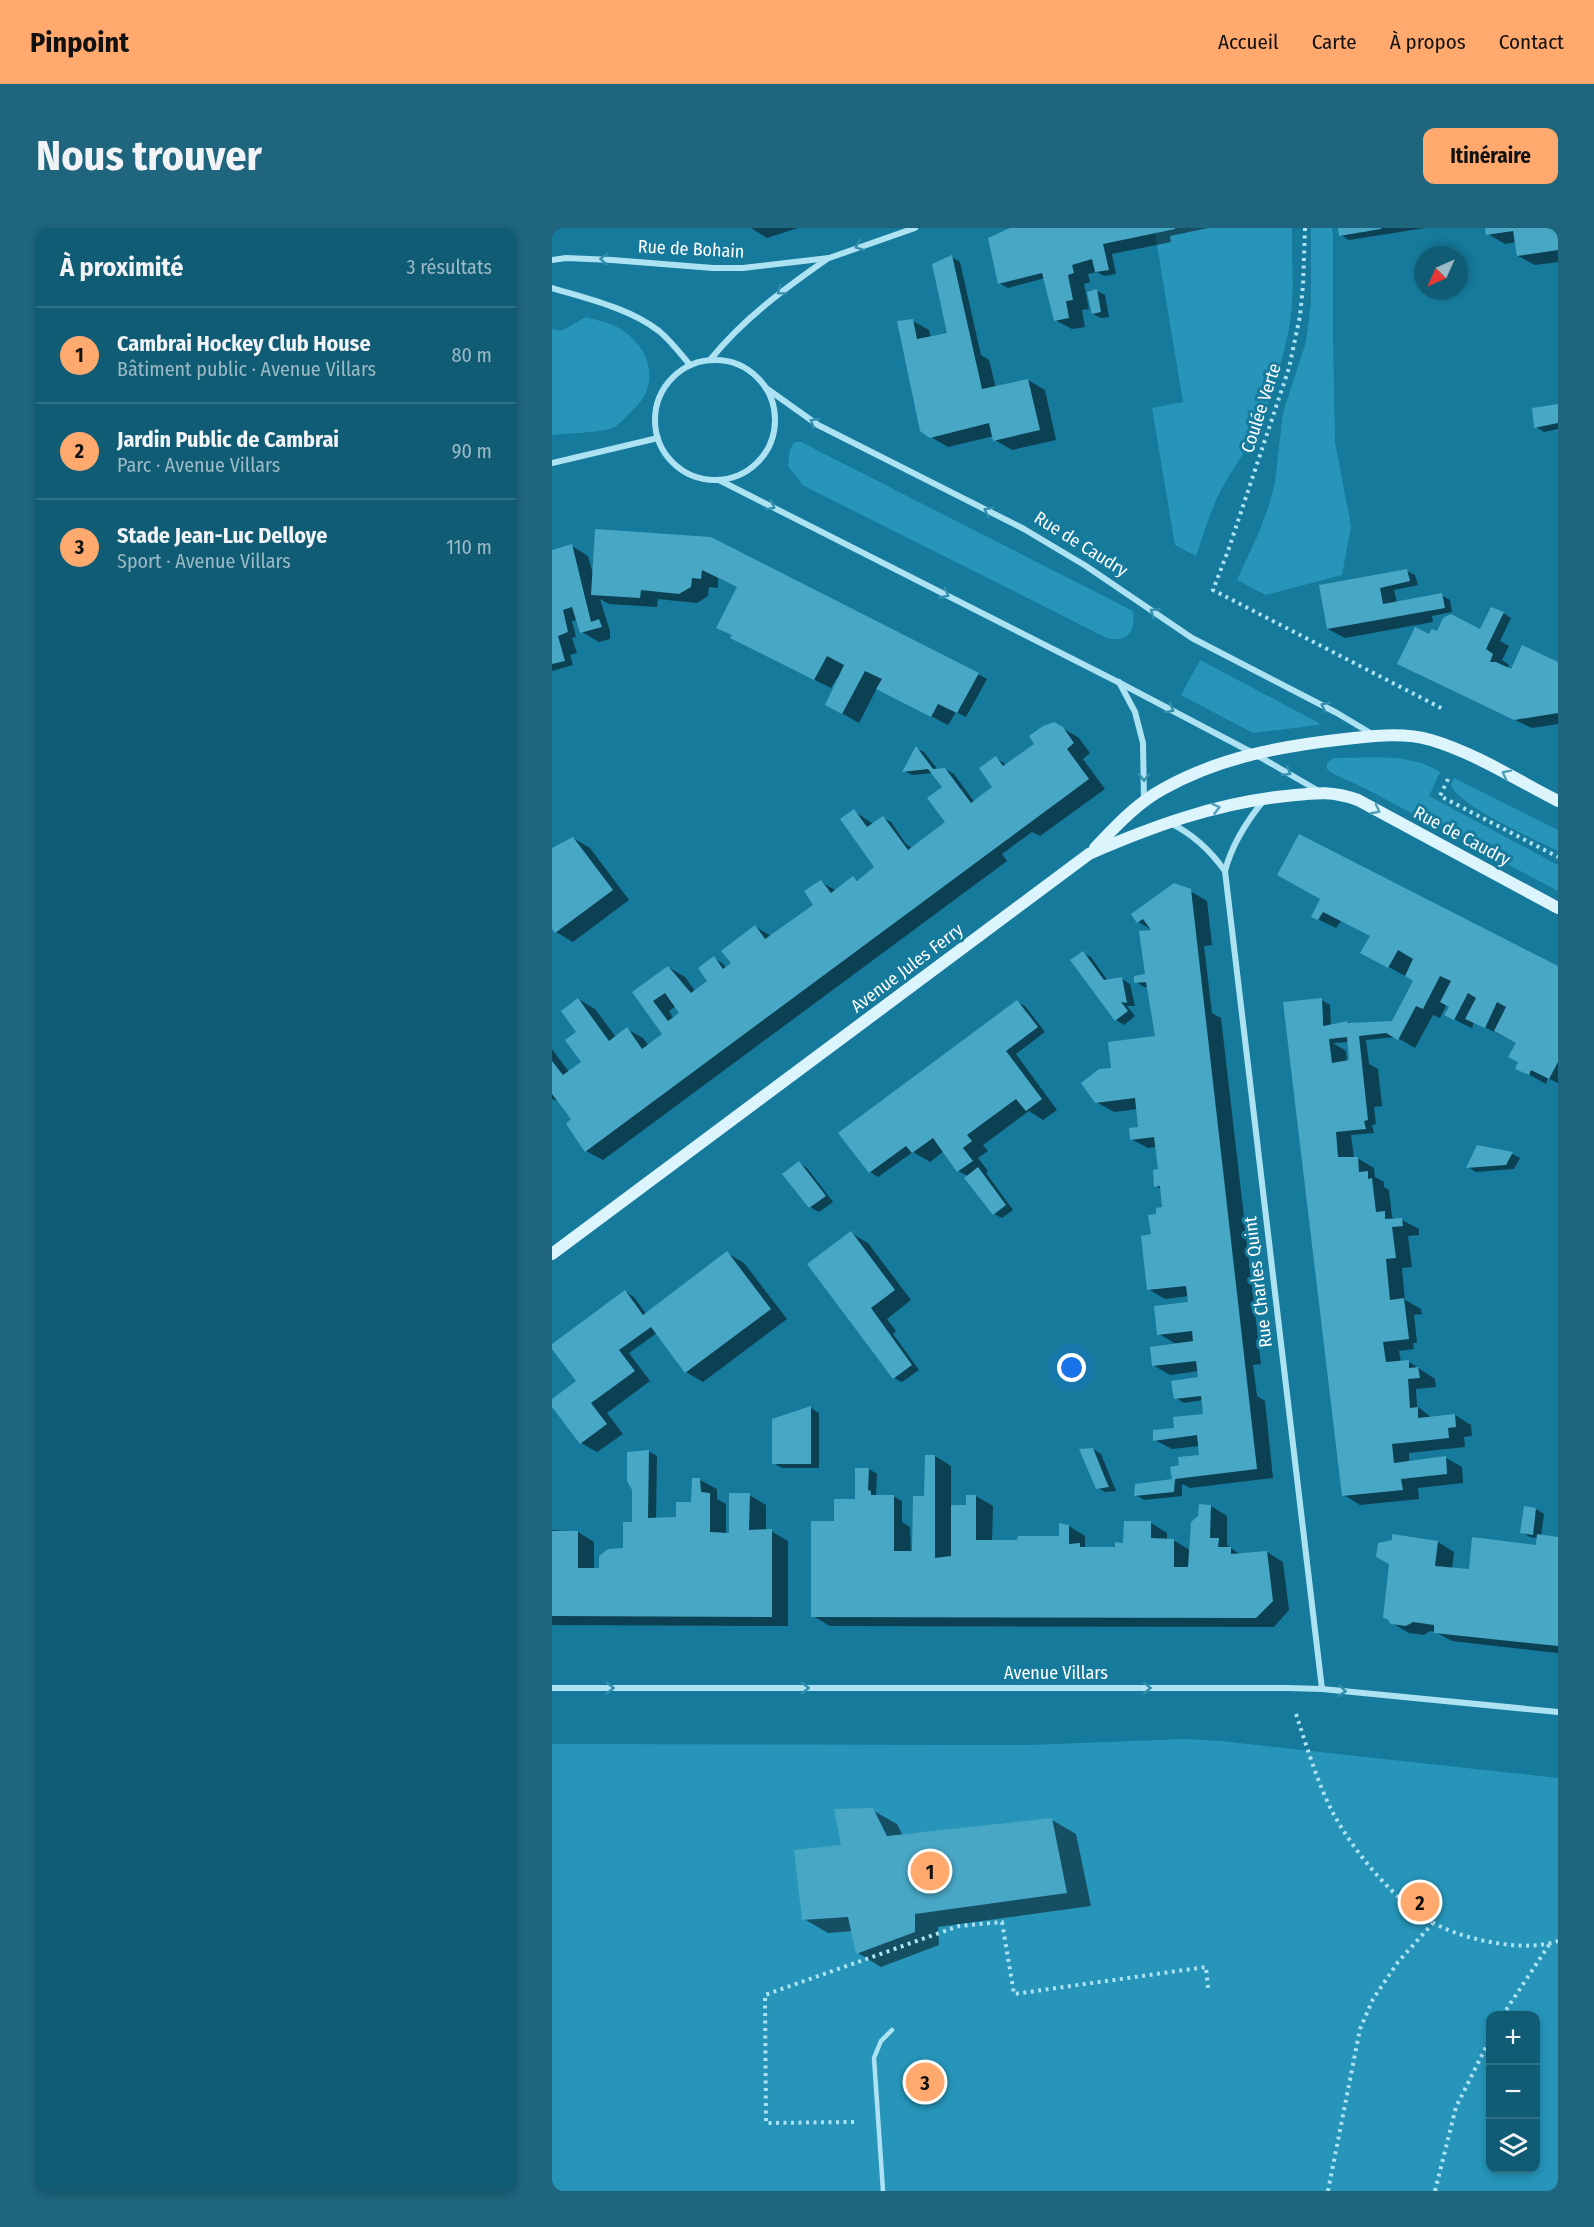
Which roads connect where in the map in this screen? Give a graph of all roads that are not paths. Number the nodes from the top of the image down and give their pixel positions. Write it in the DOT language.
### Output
graph roads {
  1 [pos="915,228"];
  2 [pos="829,258"];
  3 [pos="552,260"];
  4 [pos="552,288"];
  5 [pos="710,360"];
  6 [pos="690,365"];
  7 [pos="766,387"];
  8 [pos="658,438"];
  9 [pos="552,463"];
  10 [pos="718,480"];
  11 [pos="1118,681"];
  12 [pos="1375,736"];
  13 [pos="1253,753"];
  14 [pos="1321,792"];
  15 [pos="1265,798"];
  16 [pos="1144,801"];
  17 [pos="1558,801"];
  18 [pos="1168,821"];
  19 [pos="1089,854"];
  20 [pos="1225,871"];
  21 [pos="1558,908"];
  22 [pos="552,1254"];
  23 [pos="552,1688"];
  24 [pos="1322,1689"];
  25 [pos="1558,1712"];
  26 [pos="892,2030"];
  27 [pos="883,2191"];
  1 -- 2 [label="street, Rue de Bohain, one-way"];
  2 -- 3 [label="street, Rue de Bohain, one-way"];
  2 -- 5 [label="street, Rue de Bohain, one-way"];
  4 -- 6 [label="street"];
  5 -- 6 [label="street"];
  5 -- 7 [label="street"];
  6 -- 8 [label="street"];
  7 -- 10 [label="street"];
  12 -- 7 [label="street, Rue de Caudry, one-way"];
  8 -- 9 [label="street"];
  8 -- 10 [label="street"];
  10 -- 11 [label="street, Rue de Caudry, one-way"];
  11 -- 13 [label="street, Rue de Caudry, one-way"];
  11 -- 16 [label="street, one-way"];
  12 -- 13 [label="main road"];
  17 -- 12 [label="main road, one-way"];
  13 -- 14 [label="street, Rue de Caudry, one-way"];
  13 -- 16 [label="main road"];
  14 -- 15 [label="main road, Avenue Jules Ferry"];
  14 -- 21 [label="main road, Rue de Caudry, one-way"];
  18 -- 15 [label="main road, Avenue Jules Ferry, one-way"];
  15 -- 20 [label="street, Rue Charles Quint"];
  16 -- 19 [label="main road"];
  18 -- 19 [label="main road, Avenue Jules Ferry"];
  18 -- 20 [label="street"];
  19 -- 22 [label="main road, Avenue Jules Ferry"];
  20 -- 24 [label="street, Rue Charles Quint"];
  23 -- 24 [label="street, Avenue Villars, one-way"];
  24 -- 25 [label="street, Avenue Villars, one-way"];
  26 -- 27 [label="lane"];
}
